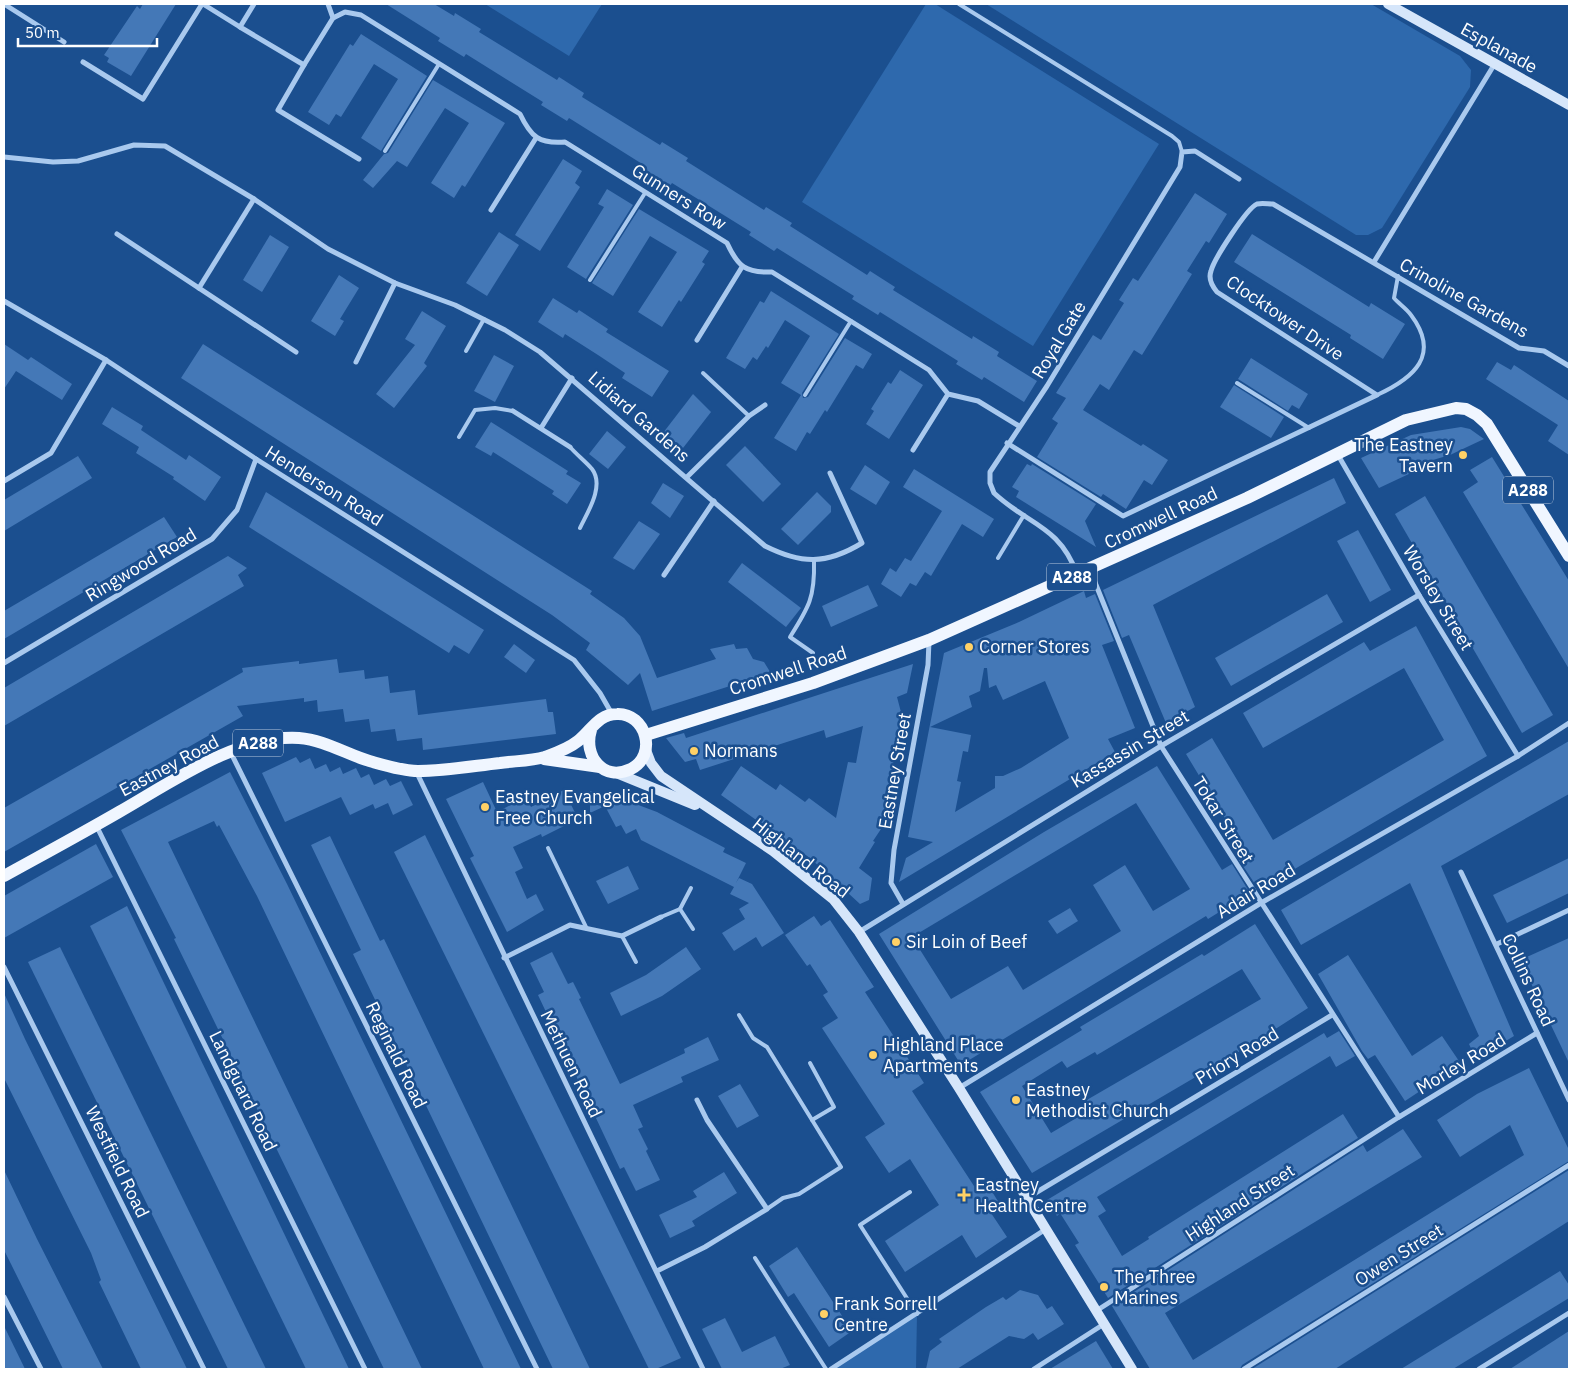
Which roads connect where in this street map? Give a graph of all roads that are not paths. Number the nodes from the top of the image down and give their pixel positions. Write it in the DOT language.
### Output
graph roads {
  1 [pos="4,4"];
  2 [pos="202,4"];
  3 [pos="254,4"];
  4 [pos="328,4"];
  5 [pos="959,4"];
  6 [pos="1388,4"];
  7 [pos="332,18"];
  8 [pos="240,27"];
  9 [pos="64,42"];
  10 [pos="83,62"];
  11 [pos="439,64"];
  12 [pos="304,65"];
  13 [pos="1494,65"];
  14 [pos="1569,105"];
  15 [pos="536,138"];
  16 [pos="385,151"];
  17 [pos="1182,152"];
  18 [pos="4,157"];
  19 [pos="359,159"];
  20 [pos="1239,179"];
  21 [pos="645,192"];
  22 [pos="254,199"];
  23 [pos="491,210"];
  24 [pos="117,234"];
  25 [pos="1374,262"];
  26 [pos="742,267"];
  27 [pos="1398,276"];
  28 [pos="590,280"];
  29 [pos="395,283"];
  30 [pos="199,288"];
  31 [pos="4,301"];
  32 [pos="484,319"];
  33 [pos="851,321"];
  34 [pos="697,340"];
  35 [pos="466,351"];
  36 [pos="296,352"];
  37 [pos="106,360"];
  38 [pos="356,362"];
  39 [pos="1569,366"];
  40 [pos="703,373"];
  41 [pos="572,378"];
  42 [pos="1237,383"];
  43 [pos="948,394"];
  44 [pos="804,395"];
  45 [pos="1377,395"];
  46 [pos="765,405"];
  47 [pos="513,411"];
  48 [pos="749,416"];
  49 [pos="1019,426"];
  50 [pos="541,428"];
  51 [pos="1309,428"];
  52 [pos="459,437"];
  53 [pos="1008,443"];
  54 [pos="570,447"];
  55 [pos="913,450"];
  56 [pos="1336,453"];
  57 [pos="256,459"];
  58 [pos="830,474"];
  59 [pos="687,477"];
  60 [pos="4,481"];
  61 [pos="714,501"];
  62 [pos="1024,515"];
  63 [pos="580,528"];
  64 [pos="1569,556"];
  65 [pos="998,558"];
  66 [pos="814,561"];
  67 [pos="1090,570"];
  68 [pos="1077,574"];
  69 [pos="664,576"];
  70 [pos="1419,595"];
  71 [pos="929,640"];
  72 [pos="813,653"];
  73 [pos="4,663"];
  74 [pos="612,714"];
  75 [pos="1569,723"];
  76 [pos="590,730"];
  77 [pos="646,734"];
  78 [pos="1161,746"];
  79 [pos="646,750"];
  80 [pos="231,752"];
  81 [pos="1518,756"];
  82 [pos="539,758"];
  83 [pos="600,767"];
  84 [pos="416,771"];
  85 [pos="614,772"];
  86 [pos="712,812"];
  87 [pos="96,825"];
  88 [pos="548,848"];
  89 [pos="1461,872"];
  90 [pos="4,876"];
  91 [pos="691,888"];
  92 [pos="1260,903"];
  93 [pos="903,904"];
  94 [pos="680,909"];
  95 [pos="1569,910"];
  96 [pos="661,917"];
  97 [pos="587,929"];
  98 [pos="693,930"];
  99 [pos="859,932"];
  100 [pos="622,936"];
  101 [pos="1497,944"];
  102 [pos="504,958"];
  103 [pos="636,962"];
  104 [pos="4,966"];
  105 [pos="739,1015"];
  106 [pos="1332,1015"];
  107 [pos="1537,1033"];
  108 [pos="810,1063"];
  109 [pos="959,1088"];
  110 [pos="698,1100"];
  111 [pos="1569,1100"];
  112 [pos="1399,1117"];
  113 [pos="812,1120"];
  114 [pos="1569,1165"];
  115 [pos="910,1192"];
  116 [pos="1027,1198"];
  117 [pos="767,1209"];
  118 [pos="1046,1229"];
  119 [pos="755,1258"];
  120 [pos="657,1270"];
  121 [pos="4,1297"];
  122 [pos="1096,1311"];
  123 [pos="1569,1313"];
  124 [pos="917,1314"];
  125 [pos="1104,1324"];
  126 [pos="40,1369"];
  127 [pos="204,1369"];
  128 [pos="365,1369"];
  129 [pos="537,1369"];
  130 [pos="703,1369"];
  131 [pos="826,1369"];
  132 [pos="831,1369"];
  133 [pos="1034,1369"];
  134 [pos="1132,1369"];
  135 [pos="1244,1369"];
  136 [pos="1479,1369"];
  1 -- 9 [label="street"];
  2 -- 8 [label="street"];
  2 -- 10 [label="street"];
  3 -- 8 [label="street"];
  4 -- 7 [label="street"];
  5 -- 17 [label="lane"];
  6 -- 13 [label="main road, Esplanade"];
  7 -- 11 [label="street"];
  7 -- 12 [label="street"];
  8 -- 12 [label="street"];
  11 -- 15 [label="street"];
  11 -- 16 [label="lane"];
  12 -- 19 [label="street"];
  13 -- 14 [label="main road, Esplanade"];
  13 -- 25 [label="street"];
  15 -- 21 [label="street, Gunners Row"];
  15 -- 23 [label="street"];
  17 -- 20 [label="street"];
  17 -- 49 [label="street, Royal Gate"];
  18 -- 22 [label="street, Lidiard Gardens"];
  21 -- 26 [label="street, Gunners Row"];
  21 -- 28 [label="lane"];
  22 -- 29 [label="street, Lidiard Gardens"];
  22 -- 30 [label="street"];
  24 -- 30 [label="street"];
  25 -- 27 [label="street, Crinoline Gardens"];
  25 -- 45 [label="street, Clocktower Drive"];
  26 -- 33 [label="street"];
  26 -- 34 [label="street"];
  27 -- 39 [label="street, Crinoline Gardens"];
  27 -- 45 [label="lane"];
  29 -- 32 [label="street, Lidiard Gardens"];
  29 -- 38 [label="street"];
  30 -- 36 [label="street"];
  31 -- 37 [label="street, Henderson Road"];
  32 -- 35 [label="lane"];
  32 -- 41 [label="street, Lidiard Gardens"];
  33 -- 43 [label="street"];
  33 -- 44 [label="lane"];
  37 -- 57 [label="street, Henderson Road"];
  37 -- 60 [label="street"];
  40 -- 48 [label="lane"];
  41 -- 50 [label="street, Lidiard Gardens"];
  41 -- 59 [label="street, Lidiard Gardens"];
  42 -- 51 [label="lane"];
  43 -- 49 [label="street"];
  43 -- 55 [label="street"];
  45 -- 51 [label="street"];
  46 -- 48 [label="street, Lidiard Gardens"];
  47 -- 50 [label="street"];
  47 -- 52 [label="lane"];
  48 -- 59 [label="street, Lidiard Gardens"];
  49 -- 53 [label="street, Royal Gate"];
  50 -- 54 [label="street"];
  51 -- 53 [label="street"];
  53 -- 62 [label="street, Royal Gate"];
  54 -- 63 [label="lane"];
  56 -- 64 [label="main road, Cromwell Road / A288"];
  56 -- 67 [label="main road, Cromwell Road / A288"];
  56 -- 70 [label="street, Worsley Street"];
  57 -- 73 [label="street, Ringwood Road"];
  57 -- 74 [label="street, Henderson Road"];
  58 -- 66 [label="street, Lidiard Gardens"];
  59 -- 61 [label="street, Lidiard Gardens"];
  61 -- 66 [label="street, Lidiard Gardens"];
  61 -- 69 [label="street"];
  62 -- 65 [label="lane"];
  62 -- 68 [label="street, Royal Gate"];
  66 -- 72 [label="lane"];
  67 -- 68 [label="main road, Cromwell Road / A288"];
  67 -- 78 [label="street, Tokar Street"];
  68 -- 71 [label="main road, Cromwell Road / A288"];
  70 -- 78 [label="street, Kassassin Street"];
  70 -- 81 [label="street, Worsley Street"];
  71 -- 77 [label="main road, Cromwell Road / A288"];
  71 -- 93 [label="street, Eastney Street"];
  74 -- 76 [label="main road, A288"];
  74 -- 77 [label="main road"];
  75 -- 81 [label="street, Adair Road"];
  76 -- 82 [label="main road, Eastney Road / A288"];
  76 -- 83 [label="main road"];
  77 -- 79 [label="main road"];
  78 -- 92 [label="street, Tokar Street"];
  78 -- 93 [label="street, Kassassin Street"];
  79 -- 85 [label="main road"];
  79 -- 86 [label="main road, Highland Road"];
  80 -- 84 [label="main road, Eastney Road / A288"];
  80 -- 87 [label="main road, Eastney Road / A288"];
  80 -- 129 [label="street, Reginald Road"];
  81 -- 92 [label="street, Adair Road"];
  82 -- 83 [label="main road, Eastney Road / A288"];
  82 -- 84 [label="main road, Eastney Road / A288"];
  83 -- 85 [label="main road, A288"];
  84 -- 102 [label="street, Methuen Road"];
  85 -- 86 [label="main road, Highland Road"];
  86 -- 99 [label="main road, Highland Road"];
  87 -- 90 [label="main road, Eastney Road / A288"];
  87 -- 128 [label="street, Landguard Road"];
  88 -- 97 [label="lane"];
  89 -- 101 [label="street, Collins Road"];
  91 -- 94 [label="lane"];
  92 -- 106 [label="street, Tokar Street"];
  92 -- 109 [label="street, Adair Road"];
  93 -- 99 [label="street, Kassassin Street"];
  94 -- 96 [label="lane"];
  94 -- 98 [label="lane"];
  95 -- 101 [label="street"];
  96 -- 100 [label="street"];
  97 -- 100 [label="street"];
  97 -- 102 [label="street"];
  99 -- 109 [label="main road, Highland Road"];
  100 -- 103 [label="lane"];
  101 -- 107 [label="street, Collins Road"];
  102 -- 120 [label="street, Methuen Road"];
  104 -- 127 [label="street, Westfield Road"];
  105 -- 113 [label="lane"];
  106 -- 112 [label="street, Tokar Street"];
  106 -- 116 [label="street, Priory Road"];
  107 -- 111 [label="street, Collins Road"];
  107 -- 112 [label="street, Morley Road"];
  108 -- 113 [label="lane"];
  109 -- 116 [label="main road, Highland Road"];
  110 -- 117 [label="street"];
  112 -- 122 [label="street, Highland Street"];
  113 -- 117 [label="lane"];
  114 -- 135 [label="street, Owen Street"];
  115 -- 124 [label="lane"];
  116 -- 118 [label="main road, Highland Road"];
  117 -- 120 [label="street"];
  118 -- 122 [label="main road, Highland Road"];
  118 -- 124 [label="street"];
  119 -- 131 [label="lane"];
  120 -- 130 [label="street, Methuen Road"];
  121 -- 126 [label="street"];
  122 -- 125 [label="main road, Highland Road"];
  123 -- 136 [label="street"];
  124 -- 132 [label="street"];
  125 -- 133 [label="street"];
  125 -- 134 [label="main road, Highland Road"];
}
